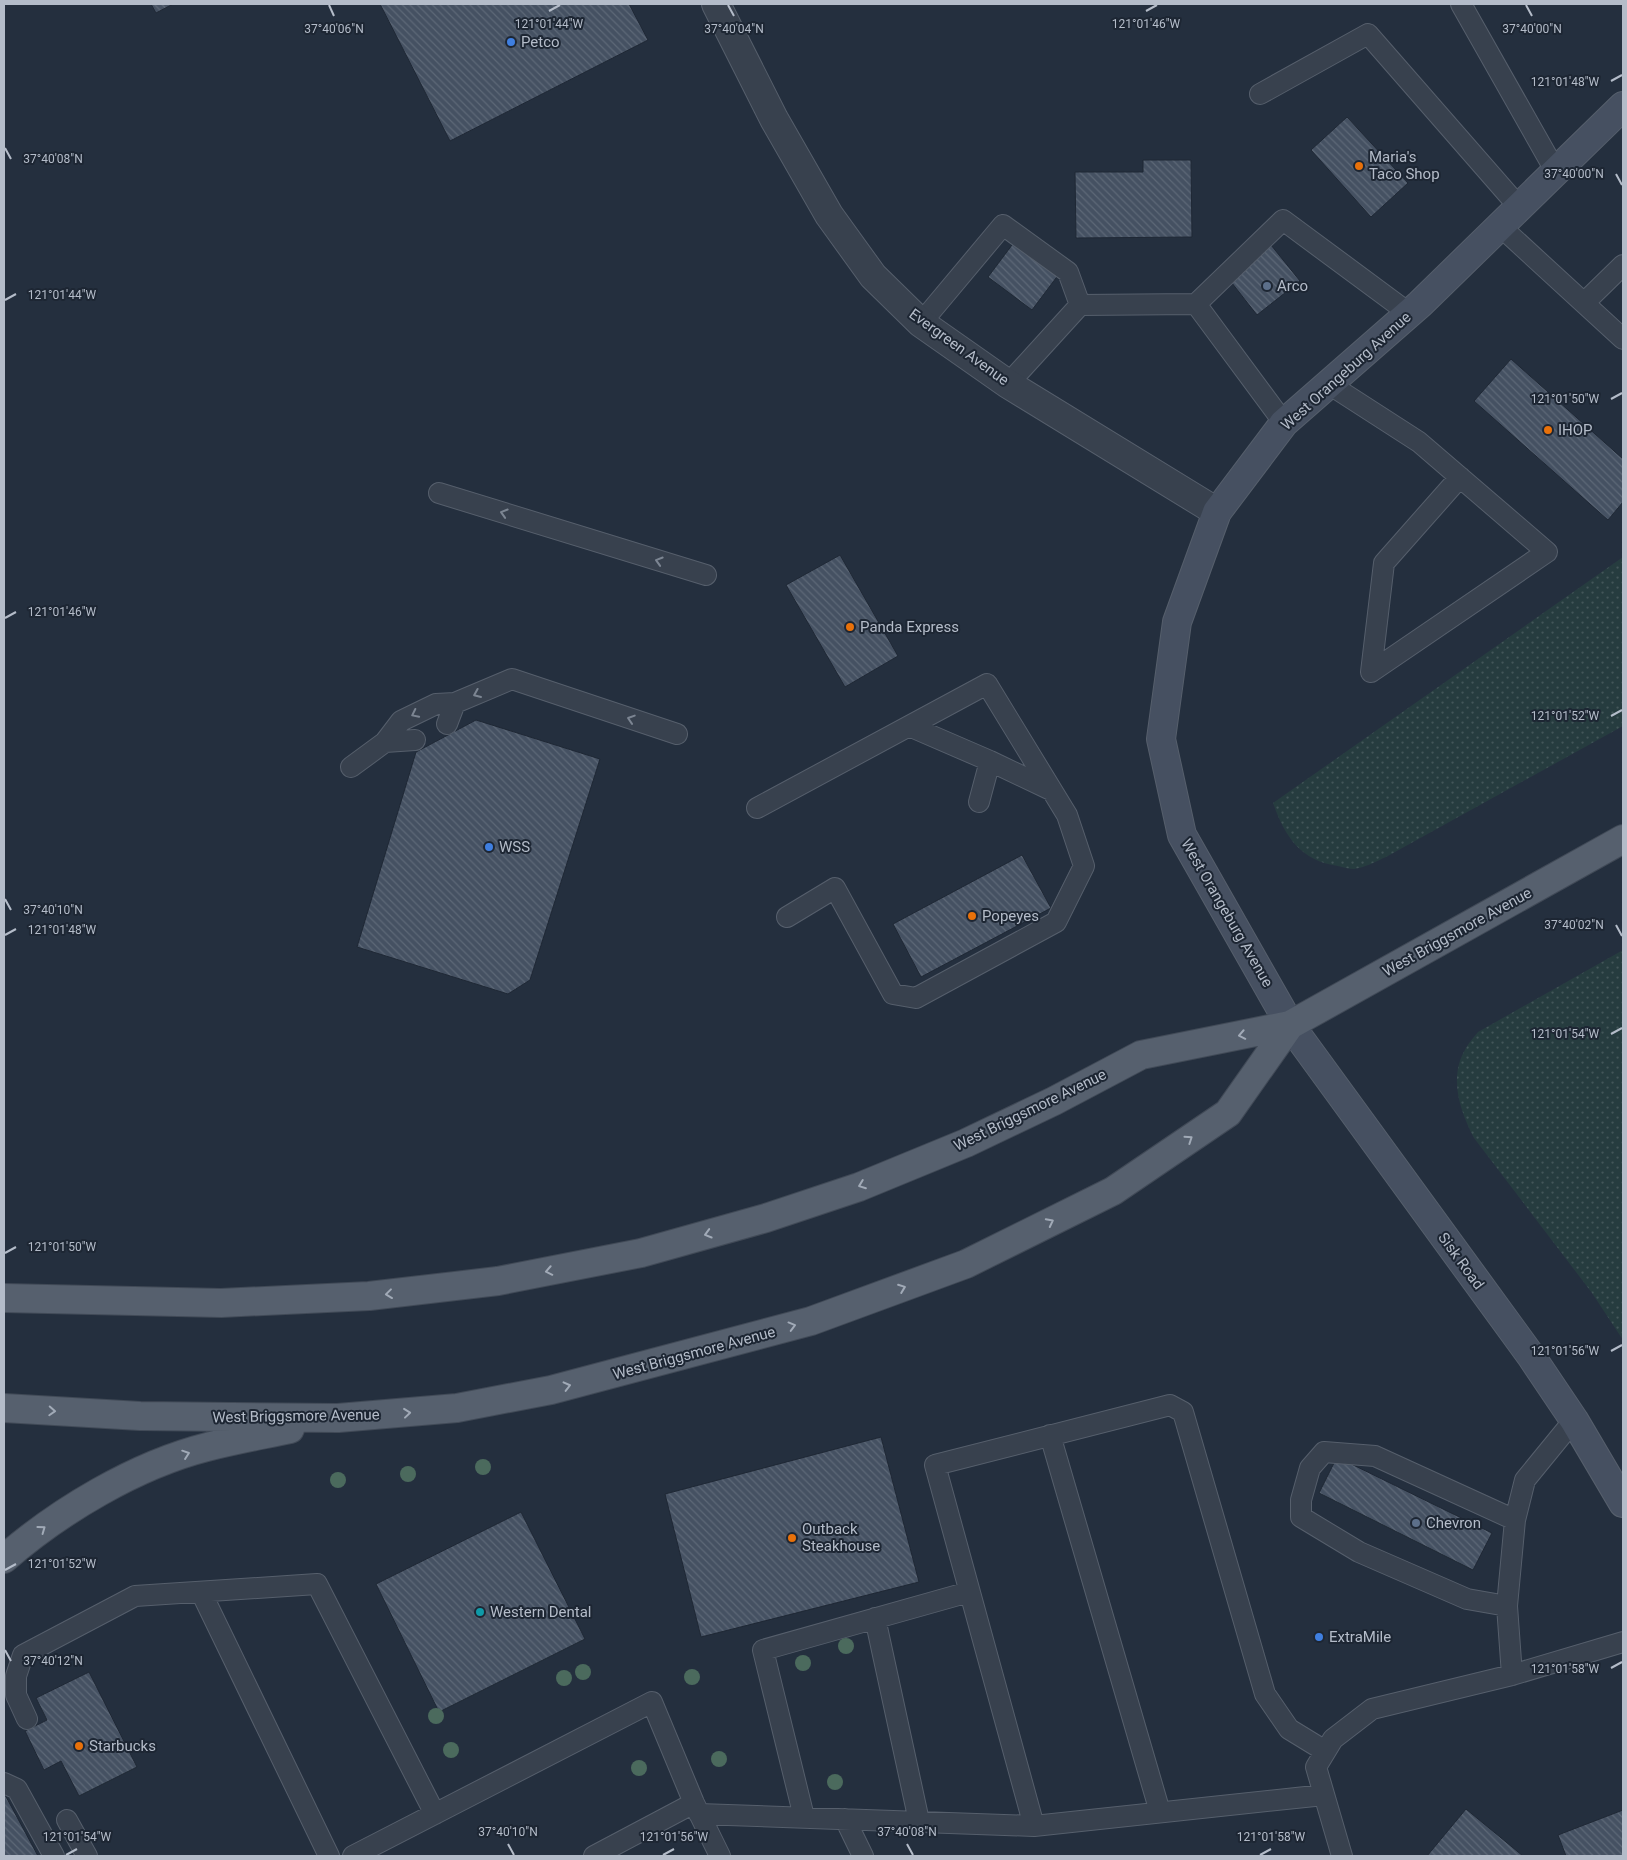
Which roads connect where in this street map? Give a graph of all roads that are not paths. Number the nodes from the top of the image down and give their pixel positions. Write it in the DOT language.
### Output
graph roads {
  1 [pos="716,4"];
  2 [pos="1461,4"];
  3 [pos="1260,94"];
  4 [pos="1623,106"];
  5 [pos="1556,172"];
  6 [pos="1509,217"];
  7 [pos="1623,265"];
  8 [pos="1584,303"];
  9 [pos="1196,304"];
  10 [pos="1080,305"];
  11 [pos="1410,314"];
  12 [pos="921,323"];
  13 [pos="1623,339"];
  14 [pos="1008,384"];
  15 [pos="1329,384"];
  16 [pos="1284,423"];
  17 [pos="1460,477"];
  18 [pos="438,493"];
  19 [pos="1217,512"];
  20 [pos="706,575"];
  21 [pos="455,703"];
  22 [pos="447,724"];
  23 [pos="909,726"];
  24 [pos="677,734"];
  25 [pos="415,740"];
  26 [pos="385,742"];
  27 [pos="990,760"];
  28 [pos="351,767"];
  29 [pos="1051,790"];
  30 [pos="979,802"];
  31 [pos="757,808"];
  32 [pos="1623,838"];
  33 [pos="787,917"];
  34 [pos="1290,1025"];
  35 [pos="4,1298"];
  36 [pos="4,1408"];
  37 [pos="338,1418"];
  38 [pos="1574,1420"];
  39 [pos="1050,1436"];
  40 [pos="1623,1503"];
  41 [pos="1515,1520"];
  42 [pos="4,1559"];
  43 [pos="201,1592"];
  44 [pos="969,1592"];
  45 [pos="1506,1606"];
  46 [pos="875,1618"];
  47 [pos="1623,1642"];
  48 [pos="1512,1675"];
  49 [pos="27,1719"];
  50 [pos="1326,1751"];
  51 [pos="4,1783"];
  52 [pos="1324,1795"];
  53 [pos="697,1809"];
  54 [pos="1160,1812"];
  55 [pos="435,1814"];
  56 [pos="804,1817"];
  57 [pos="845,1818"];
  58 [pos="67,1820"];
  59 [pos="918,1821"];
  60 [pos="1034,1826"];
  61 [pos="54,1856"];
  62 [pos="87,1856"];
  63 [pos="329,1856"];
  64 [pos="353,1856"];
  65 [pos="594,1856"];
  66 [pos="720,1856"];
  67 [pos="863,1856"];
  68 [pos="1342,1856"];
  1 -- 12 [label="street, Evergreen Avenue"];
  2 -- 5 [label="lane"];
  3 -- 6 [label="lane"];
  4 -- 5 [label="street, West Orangeburg Avenue"];
  5 -- 6 [label="street, West Orangeburg Avenue"];
  6 -- 8 [label="lane"];
  6 -- 11 [label="street, West Orangeburg Avenue"];
  7 -- 8 [label="lane"];
  8 -- 13 [label="lane"];
  9 -- 10 [label="lane"];
  9 -- 11 [label="lane"];
  9 -- 16 [label="lane"];
  10 -- 12 [label="lane"];
  10 -- 14 [label="lane"];
  11 -- 15 [label="street, West Orangeburg Avenue"];
  12 -- 14 [label="street, Evergreen Avenue"];
  14 -- 19 [label="street, Evergreen Avenue"];
  15 -- 16 [label="street, West Orangeburg Avenue"];
  15 -- 17 [label="lane"];
  16 -- 19 [label="street, West Orangeburg Avenue"];
  17 -- 17 [label="lane"];
  20 -- 18 [label="lane, one-way"];
  19 -- 34 [label="street, West Orangeburg Avenue"];
  21 -- 22 [label="lane"];
  24 -- 21 [label="lane, one-way"];
  21 -- 26 [label="lane, one-way"];
  23 -- 27 [label="lane"];
  23 -- 29 [label="lane"];
  23 -- 31 [label="lane"];
  25 -- 26 [label="lane"];
  26 -- 28 [label="lane"];
  27 -- 29 [label="lane"];
  27 -- 30 [label="lane"];
  29 -- 33 [label="lane"];
  32 -- 34 [label="main road, West Briggsmore Avenue"];
  34 -- 35 [label="main road, West Briggsmore Avenue, one-way"];
  37 -- 34 [label="main road, West Briggsmore Avenue, one-way"];
  34 -- 38 [label="street, Sisk Road"];
  36 -- 37 [label="main road, West Briggsmore Avenue, one-way"];
  42 -- 37 [label="main road, one-way"];
  38 -- 40 [label="street, Sisk Road"];
  38 -- 41 [label="lane"];
  39 -- 44 [label="lane"];
  39 -- 50 [label="lane"];
  39 -- 54 [label="lane"];
  41 -- 45 [label="lane"];
  41 -- 45 [label="lane"];
  43 -- 49 [label="lane"];
  43 -- 55 [label="lane"];
  43 -- 63 [label="lane"];
  44 -- 46 [label="lane"];
  44 -- 60 [label="lane"];
  45 -- 48 [label="lane"];
  46 -- 56 [label="lane"];
  46 -- 59 [label="lane"];
  47 -- 48 [label="lane"];
  48 -- 50 [label="lane"];
  50 -- 52 [label="lane"];
  51 -- 61 [label="lane"];
  52 -- 54 [label="lane"];
  52 -- 68 [label="lane"];
  53 -- 55 [label="lane"];
  53 -- 56 [label="lane"];
  53 -- 65 [label="lane"];
  53 -- 66 [label="lane"];
  54 -- 60 [label="lane"];
  55 -- 64 [label="lane"];
  56 -- 57 [label="lane"];
  57 -- 59 [label="lane"];
  57 -- 67 [label="lane"];
  58 -- 62 [label="lane"];
  59 -- 60 [label="lane"];
}
